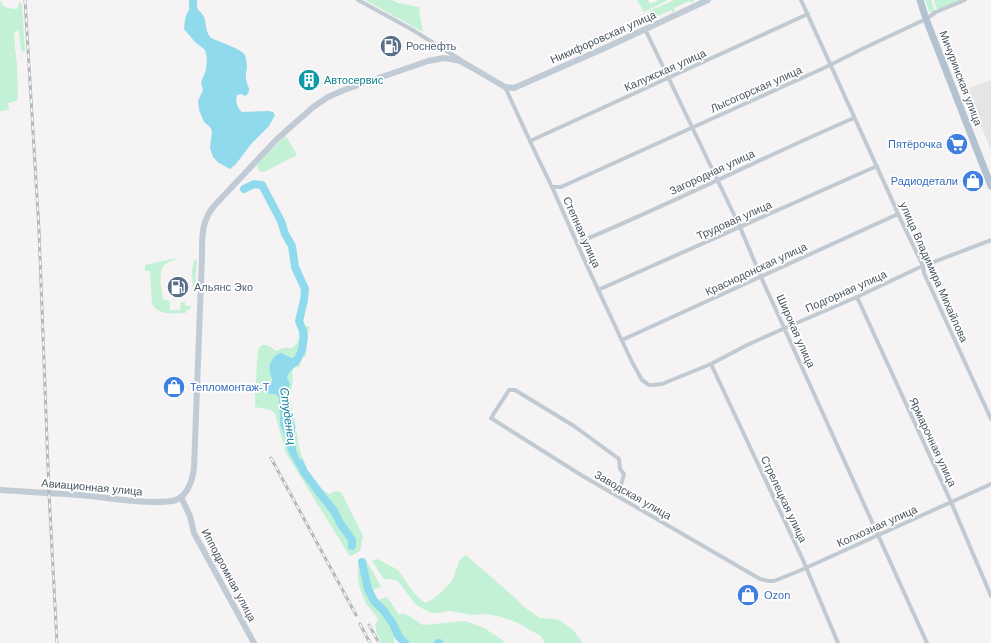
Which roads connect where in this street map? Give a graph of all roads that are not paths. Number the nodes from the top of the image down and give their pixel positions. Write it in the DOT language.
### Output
graph roads {
  1 [pos="358,0"];
  2 [pos="708,0"];
  3 [pos="801,0"];
  4 [pos="920,0"];
  5 [pos="965,0"];
  6 [pos="808,14"];
  7 [pos="926,19"];
  8 [pos="645,29"];
  9 [pos="831,65"];
  10 [pos="471,67"];
  11 [pos="669,78"];
  12 [pos="505,87"];
  13 [pos="854,118"];
  14 [pos="692,128"];
  15 [pos="530,141"];
  16 [pos="877,166"];
  17 [pos="717,180"];
  18 [pos="991,186"];
  19 [pos="552,187"];
  20 [pos="898,214"];
  21 [pos="740,227"];
  22 [pos="991,240"];
  23 [pos="577,243"];
  24 [pos="923,266"];
  25 [pos="761,277"];
  26 [pos="598,290"];
  27 [pos="857,297"];
  28 [pos="785,328"];
  29 [pos="622,340"];
  30 [pos="711,364"];
  31 [pos="645,382"];
  32 [pos="991,419"];
  33 [pos="991,484"];
  34 [pos="0,490"];
  35 [pos="618,496"];
  36 [pos="181,497"];
  37 [pos="951,502"];
  38 [pos="879,536"];
  39 [pos="806,568"];
  40 [pos="769,581"];
  41 [pos="991,596"];
  42 [pos="254,643"];
  43 [pos="838,643"];
  44 [pos="927,643"];
  1 -- 10 [label="street"];
  2 -- 8 [label="main road, Никифоровская улица"];
  3 -- 6 [label="street, улица Владимира Михайлова"];
  4 -- 7 [label="main road, Мичуринская улица"];
  5 -- 7 [label="street, Лысогорская улица"];
  6 -- 9 [label="street, улица Владимира Михайлова"];
  6 -- 11 [label="street, Калужская улица"];
  7 -- 9 [label="street, Лысогорская улица"];
  7 -- 18 [label="main road, Мичуринская улица"];
  8 -- 11 [label="street, Широкая улица"];
  8 -- 12 [label="main road, Никифоровская улица"];
  9 -- 13 [label="street, улица Владимира Михайлова"];
  9 -- 14 [label="street, Лысогорская улица"];
  10 -- 12 [label="main road"];
  10 -- 36 [label="main road"];
  11 -- 14 [label="street, Широкая улица"];
  11 -- 15 [label="street, Калужская улица"];
  12 -- 15 [label="street, Степная улица"];
  13 -- 16 [label="street, улица Владимира Михайлова"];
  13 -- 17 [label="street, Загородная улица"];
  14 -- 17 [label="street, Широкая улица"];
  14 -- 19 [label="street, Лысогорская улица"];
  15 -- 19 [label="street, Степная улица"];
  16 -- 20 [label="street, улица Владимира Михайлова"];
  16 -- 21 [label="street, Трудовая улица"];
  17 -- 21 [label="street, Широкая улица"];
  17 -- 23 [label="street, Загородная улица"];
  19 -- 23 [label="street, Степная улица"];
  20 -- 24 [label="street, улица Владимира Михайлова"];
  20 -- 25 [label="street, Краснодонская улица"];
  21 -- 25 [label="street, Широкая улица"];
  21 -- 26 [label="street, Трудовая улица"];
  22 -- 24 [label="street, Подгорная улица"];
  23 -- 26 [label="street, Степная улица"];
  24 -- 27 [label="street, Подгорная улица"];
  24 -- 32 [label="street, улица Владимира Михайлова"];
  25 -- 28 [label="street, Широкая улица"];
  25 -- 29 [label="street, Краснодонская улица"];
  26 -- 29 [label="street, Степная улица"];
  27 -- 28 [label="street, Подгорная улица"];
  27 -- 37 [label="street, Ярмарочная улица"];
  28 -- 30 [label="street, Подгорная улица"];
  28 -- 38 [label="street, Широкая улица"];
  29 -- 31 [label="street, Степная улица"];
  30 -- 31 [label="street, Подгорная улица"];
  30 -- 39 [label="street, Стрелецкая улица"];
  33 -- 37 [label="street, Колхозная улица"];
  34 -- 36 [label="main road, Авиационная улица"];
  35 -- 35 [label="street, Заводская улица"];
  35 -- 40 [label="street, Заводская улица"];
  36 -- 42 [label="main road, Ипподромная улица"];
  37 -- 38 [label="street, Колхозная улица"];
  37 -- 41 [label="street, Ярмарочная улица"];
  38 -- 39 [label="street, Колхозная улица"];
  38 -- 44 [label="street, Широкая улица"];
  39 -- 40 [label="street, Колхозная улица"];
  39 -- 43 [label="street, Стрелецкая улица"];
}
